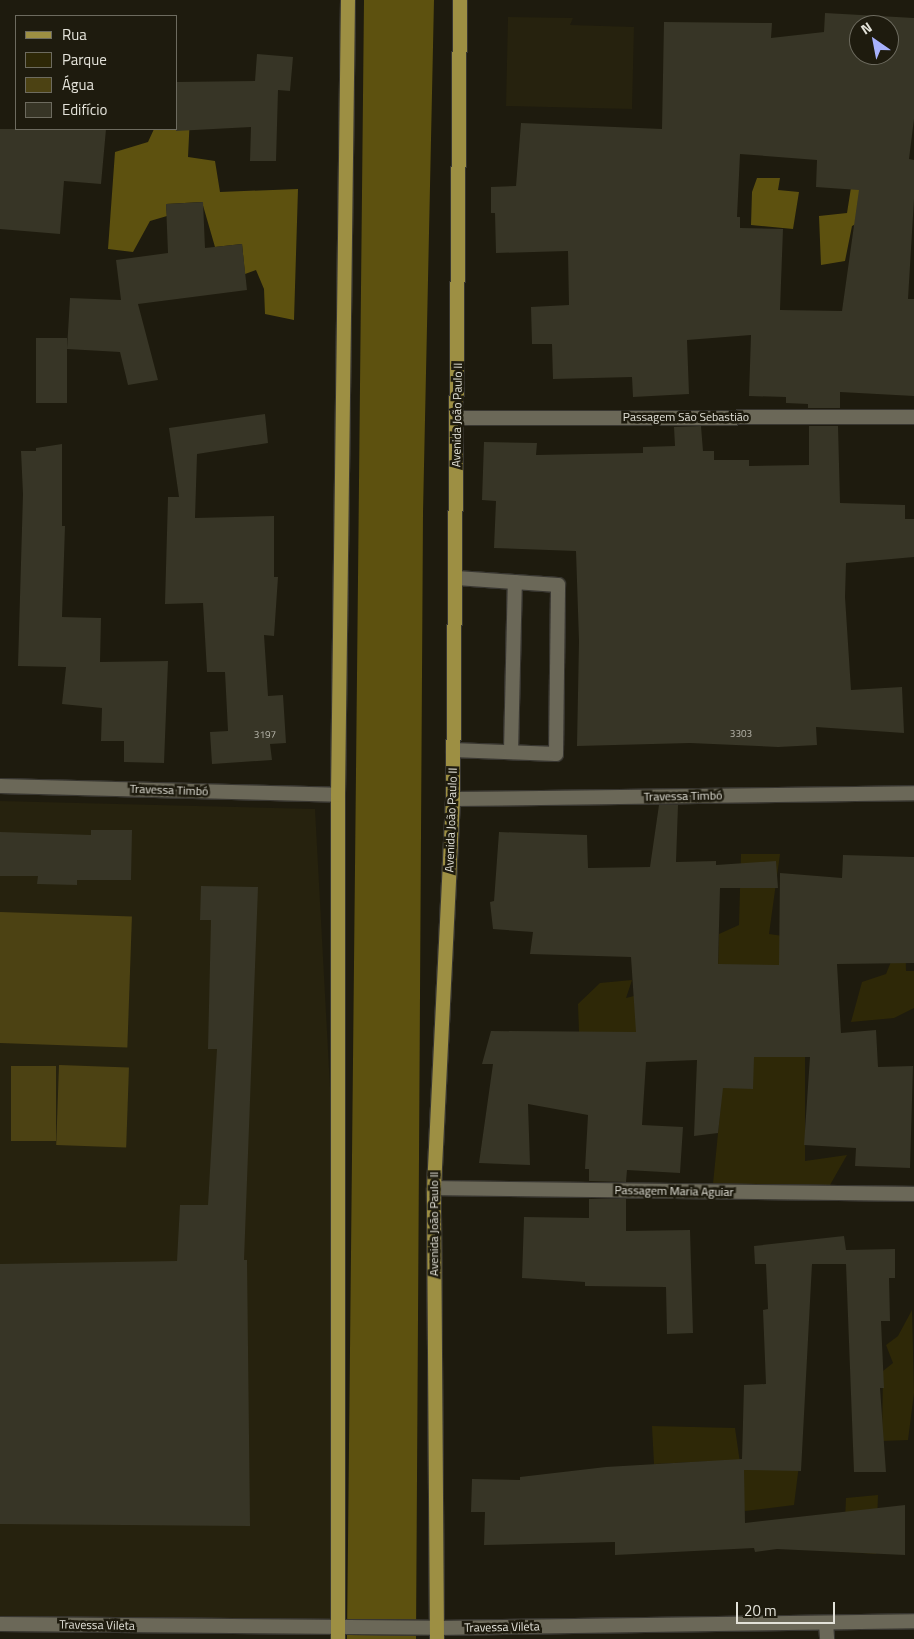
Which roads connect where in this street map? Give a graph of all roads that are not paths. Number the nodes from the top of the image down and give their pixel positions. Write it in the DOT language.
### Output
graph roads {
  1 [pos="348,0"];
  2 [pos="460,0"];
  3 [pos="914,417"];
  4 [pos="457,418"];
  5 [pos="456,578"];
  6 [pos="515,582"];
  7 [pos="453,750"];
  8 [pos="511,752"];
  9 [pos="0,786"];
  10 [pos="914,793"];
  11 [pos="338,795"];
  12 [pos="453,799"];
  13 [pos="434,1188"];
  14 [pos="914,1194"];
  15 [pos="914,1621"];
  16 [pos="826,1623"];
  17 [pos="0,1624"];
  18 [pos="338,1634"];
  19 [pos="437,1634"];
  20 [pos="827,1639"];
  1 -- 11 [label="main road"];
  2 -- 4 [label="main road, Avenida João Paulo II"];
  3 -- 4 [label="street, Passagem São Sebastião"];
  4 -- 5 [label="main road, Avenida João Paulo II"];
  5 -- 6 [label="street"];
  5 -- 7 [label="main road, Avenida João Paulo II"];
  6 -- 8 [label="street"];
  6 -- 8 [label="street"];
  7 -- 8 [label="street"];
  7 -- 12 [label="main road, Avenida João Paulo II"];
  9 -- 11 [label="street, Travessa Timbó"];
  10 -- 12 [label="street, Travessa Timbó"];
  11 -- 18 [label="main road"];
  12 -- 13 [label="main road, Avenida João Paulo II"];
  13 -- 14 [label="street, Passagem Maria Aguiar"];
  13 -- 19 [label="main road, Avenida João Paulo II"];
  15 -- 16 [label="street, Travessa Vileta"];
  16 -- 19 [label="street, Travessa Vileta"];
  16 -- 20 [label="street"];
  17 -- 18 [label="street, Travessa Vileta"];
  18 -- 19 [label="street, Travessa Vileta"];
}
